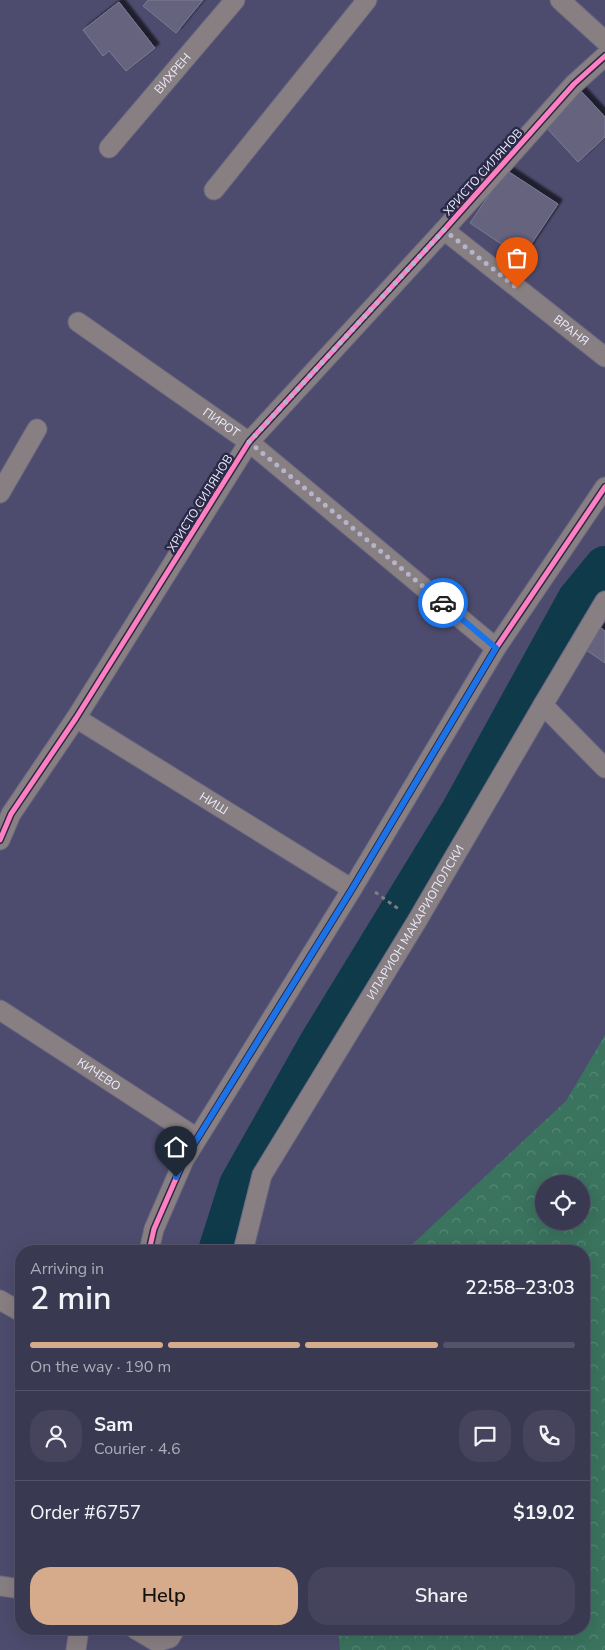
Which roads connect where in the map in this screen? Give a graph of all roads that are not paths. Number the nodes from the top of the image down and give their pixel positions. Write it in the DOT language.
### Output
graph roads {
  1 [pos="235,0"];
  2 [pos="367,0"];
  3 [pos="560,0"];
  4 [pos="605,41"];
  5 [pos="605,56"];
  6 [pos="109,148"];
  7 [pos="214,190"];
  8 [pos="444,230"];
  9 [pos="78,322"];
  10 [pos="605,357"];
  11 [pos="37,429"];
  12 [pos="249,442"];
  13 [pos="605,486"];
  14 [pos="0,493"];
  15 [pos="605,601"];
  16 [pos="496,648"];
  17 [pos="543,705"];
  18 [pos="76,718"];
  19 [pos="605,768"];
  20 [pos="6,811"];
  21 [pos="0,840"];
  22 [pos="361,888"];
  23 [pos="0,1010"];
  24 [pos="198,1138"];
  25 [pos="150,1245"];
  26 [pos="244,1245"];
  27 [pos="0,1300"];
  28 [pos="15,1309"];
  29 [pos="0,1586"];
  30 [pos="15,1588"];
  31 [pos="78,1635"];
  32 [pos="145,1635"];
  33 [pos="172,1635"];
  34 [pos="76,1650"];
  1 -- 6 [label="street, ВИХРЕН"];
  2 -- 7 [label="street"];
  3 -- 4 [label="street"];
  5 -- 8 [label="street, ХРИСТО СИЛЯНОВ"];
  8 -- 10 [label="street, ВРАНЯ"];
  8 -- 12 [label="street, ХРИСТО СИЛЯНОВ"];
  9 -- 12 [label="street, ПИРОТ"];
  11 -- 14 [label="street"];
  12 -- 16 [label="street, ПИРОТ"];
  12 -- 18 [label="street, ХРИСТО СИЛЯНОВ"];
  13 -- 16 [label="street"];
  15 -- 17 [label="street, ИЛАРИОН МАКАРИОПОЛСКИ"];
  16 -- 22 [label="street"];
  17 -- 19 [label="street"];
  17 -- 26 [label="street, ИЛАРИОН МАКАРИОПОЛСКИ"];
  18 -- 20 [label="street, ХРИСТО СИЛЯНОВ"];
  18 -- 22 [label="street, НИШ"];
  20 -- 21 [label="street, ХРИСТО СИЛЯНОВ"];
  22 -- 24 [label="street"];
  23 -- 24 [label="street, КИЧЕВО"];
  24 -- 25 [label="street"];
  27 -- 28 [label="street"];
  29 -- 30 [label="street"];
  31 -- 34 [label="street"];
  32 -- 33 [label="street"];
}
